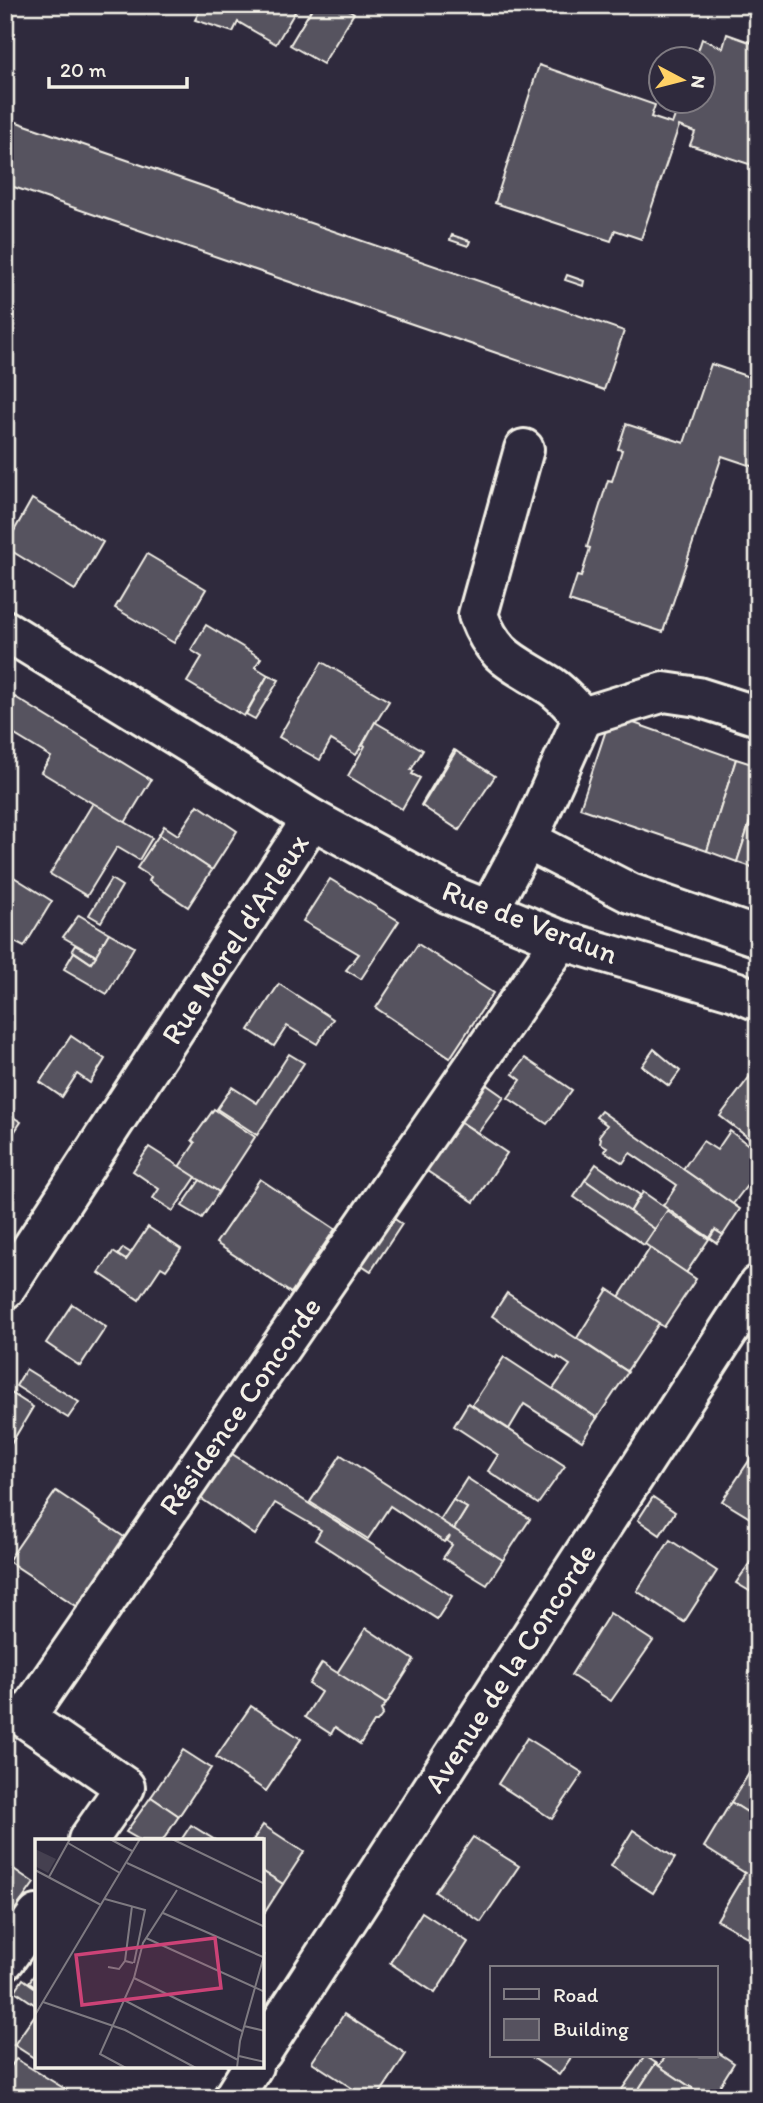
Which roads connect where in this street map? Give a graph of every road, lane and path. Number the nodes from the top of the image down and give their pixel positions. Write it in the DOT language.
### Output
graph roads {
  1 [pos="524,449"];
  2 [pos="5,630"];
  3 [pos="758,716"];
  4 [pos="583,718"];
  5 [pos="312,819"];
  6 [pos="527,840"];
  7 [pos="489,910"];
  8 [pos="758,937"];
  9 [pos="561,940"];
  10 [pos="758,1001"];
  11 [pos="758,1284"];
  12 [pos="5,1289"];
  13 [pos="89,1839"];
  14 [pos="35,1917"];
  15 [pos="5,1960"];
  16 [pos="264,2049"];
  17 [pos="252,2068"];
  18 [pos="233,2098"];
  1 -- 4 [label="street"];
  2 -- 5 [label="street, Rue Morel d'Arleux"];
  3 -- 4 [label="street"];
  4 -- 6 [label="street"];
  5 -- 7 [label="street, Rue de Verdun"];
  5 -- 12 [label="street, Rue Morel d'Arleux"];
  6 -- 7 [label="street"];
  6 -- 8 [label="street"];
  7 -- 9 [label="street, Rue de Verdun"];
  9 -- 10 [label="street, Rue de Verdun"];
  9 -- 13 [label="street, Résidence Concorde"];
  11 -- 16 [label="street, Avenue de la Concorde"];
  14 -- 15 [label="street"];
  17 -- 18 [label="street"];
}
